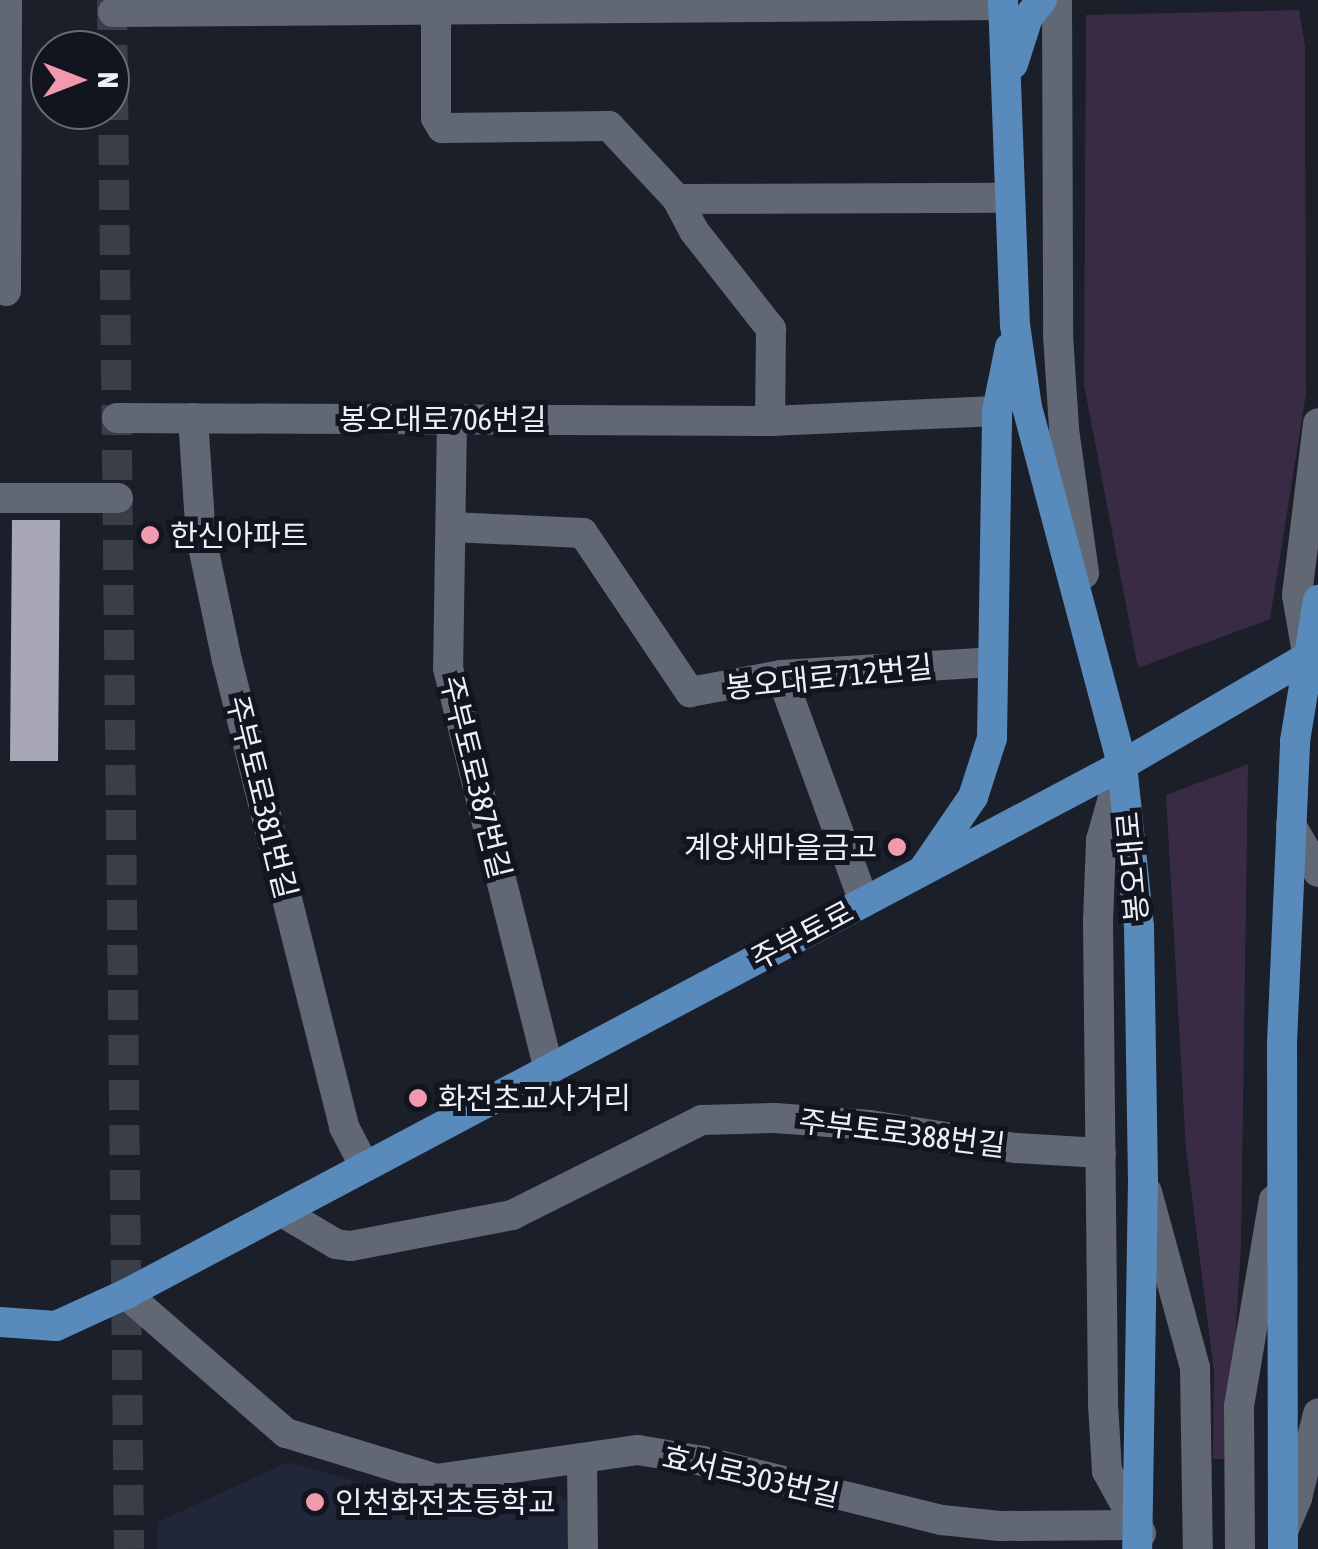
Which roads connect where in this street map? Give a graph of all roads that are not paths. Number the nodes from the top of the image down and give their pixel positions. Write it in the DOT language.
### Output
graph roads {
  1 [pos="7,0"];
  2 [pos="1042,0"];
  3 [pos="1058,0"];
  4 [pos="1003,2"];
  5 [pos="446,6"];
  6 [pos="112,12"];
  7 [pos="1007,81"];
  8 [pos="1010,198"];
  9 [pos="677,199"];
  10 [pos="6,291"];
  11 [pos="1014,325"];
  12 [pos="996,411"];
  13 [pos="117,418"];
  14 [pos="193,418"];
  15 [pos="452,420"];
  16 [pos="770,421"];
  17 [pos="1318,423"];
  18 [pos="0,498"];
  19 [pos="118,498"];
  20 [pos="451,527"];
  21 [pos="1318,600"];
  22 [pos="1312,654"];
  23 [pos="992,662"];
  24 [pos="782,675"];
  25 [pos="1122,765"];
  26 [pos="1292,825"];
  27 [pos="922,871"];
  28 [pos="1318,872"];
  29 [pos="864,902"];
  30 [pos="549,1069"];
  31 [pos="1283,1151"];
  32 [pos="1101,1152"];
  33 [pos="366,1167"];
  34 [pos="1143,1180"];
  35 [pos="282,1212"];
  36 [pos="126,1294"];
  37 [pos="0,1322"];
  38 [pos="1318,1414"];
  39 [pos="582,1458"];
  40 [pos="1308,1497"];
  41 [pos="1284,1539"];
  42 [pos="1141,1541"];
  43 [pos="583,1549"];
  44 [pos="1198,1549"];
  45 [pos="1240,1549"];
  1 -- 10 [label="street"];
  2 -- 7 [label="main road"];
  3 -- 25 [label="street"];
  4 -- 5 [label="street"];
  4 -- 7 [label="main road, 봉오대로"];
  5 -- 6 [label="street"];
  5 -- 9 [label="street"];
  7 -- 8 [label="main road, 봉오대로"];
  8 -- 9 [label="street"];
  8 -- 11 [label="main road, 봉오대로"];
  9 -- 16 [label="street"];
  11 -- 12 [label="main road"];
  11 -- 25 [label="main road, 봉오대로"];
  12 -- 16 [label="street, 봉오대로706번길"];
  12 -- 23 [label="main road"];
  13 -- 14 [label="street, 봉오대로706번길"];
  14 -- 15 [label="street, 봉오대로706번길"];
  14 -- 33 [label="street, 주부토로381번길"];
  15 -- 16 [label="street, 봉오대로706번길"];
  15 -- 20 [label="street, 주부토로387번길"];
  17 -- 22 [label="street"];
  18 -- 19 [label="street"];
  20 -- 24 [label="street, 봉오대로712번길"];
  20 -- 30 [label="street, 주부토로387번길"];
  21 -- 22 [label="main road"];
  22 -- 25 [label="main road, 주부토로"];
  22 -- 26 [label="main road"];
  23 -- 24 [label="street, 봉오대로712번길"];
  23 -- 27 [label="main road"];
  24 -- 29 [label="street"];
  25 -- 27 [label="main road, 주부토로"];
  25 -- 32 [label="street"];
  25 -- 34 [label="main road, 봉오대로"];
  26 -- 28 [label="street"];
  26 -- 31 [label="main road"];
  27 -- 29 [label="main road, 주부토로"];
  29 -- 30 [label="main road, 주부토로"];
  30 -- 33 [label="main road, 주부토로"];
  31 -- 41 [label="main road"];
  31 -- 45 [label="street"];
  32 -- 35 [label="street, 주부토로388번길"];
  32 -- 42 [label="street"];
  33 -- 35 [label="main road, 주부토로"];
  34 -- 42 [label="main road, 봉오대로"];
  34 -- 44 [label="street"];
  35 -- 36 [label="main road, 주부토로"];
  36 -- 37 [label="main road, 주부토로"];
  36 -- 39 [label="street, 효서로303번길"];
  38 -- 40 [label="street"];
  39 -- 42 [label="street, 효서로303번길"];
  39 -- 43 [label="street"];
  40 -- 41 [label="street"];
}
